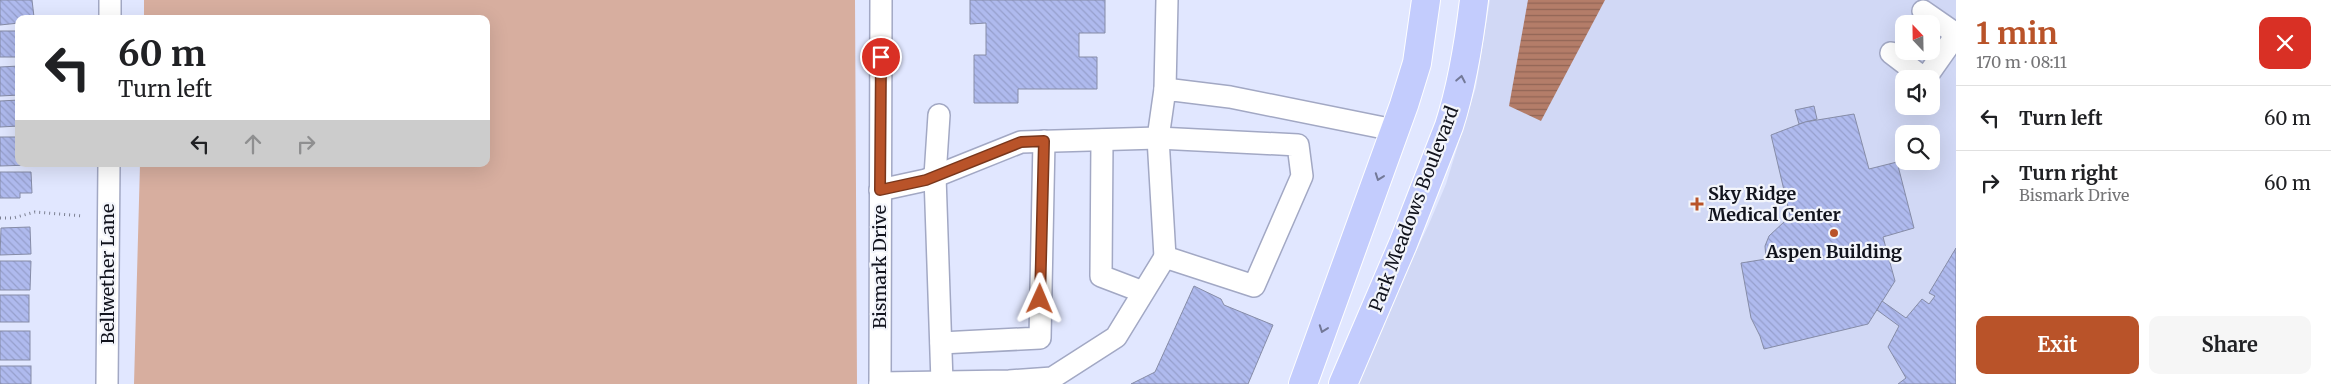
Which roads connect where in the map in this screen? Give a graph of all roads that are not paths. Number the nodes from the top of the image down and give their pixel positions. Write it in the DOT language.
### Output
graph roads {
  1 [pos="110,0"];
  2 [pos="881,0"];
  3 [pos="1167,0"];
  4 [pos="1426,0"];
  5 [pos="1474,0"];
  6 [pos="1923,11"];
  7 [pos="110,15"];
  8 [pos="1956,34"];
  9 [pos="1891,53"];
  10 [pos="1165,89"];
  11 [pos="939,115"];
  12 [pos="1394,130"];
  13 [pos="1158,138"];
  14 [pos="1102,140"];
  15 [pos="1044,141"];
  16 [pos="109,167"];
  17 [pos="935,176"];
  18 [pos="880,190"];
  19 [pos="1165,257"];
  20 [pos="1143,292"];
  21 [pos="941,343"];
  22 [pos="942,382"];
  23 [pos="880,383"];
  24 [pos="1010,383"];
  25 [pos="107,384"];
  26 [pos="1303,384"];
  27 [pos="1343,384"];
  1 -- 7 [label="street"];
  2 -- 18 [label="street, Bismark Drive"];
  3 -- 10 [label="street"];
  4 -- 12 [label="main road"];
  27 -- 5 [label="main road, Park Meadows Boulevard, one-way"];
  6 -- 8 [label="street"];
  8 -- 9 [label="street"];
  10 -- 12 [label="street"];
  10 -- 13 [label="street"];
  11 -- 17 [label="street"];
  12 -- 26 [label="main road, one-way"];
  13 -- 14 [label="street"];
  13 -- 19 [label="street"];
  13 -- 19 [label="street"];
  14 -- 15 [label="street"];
  14 -- 20 [label="street"];
  15 -- 17 [label="street"];
  15 -- 21 [label="street"];
  16 -- 25 [label="street, Bellwether Lane"];
  17 -- 18 [label="street"];
  17 -- 21 [label="street"];
  18 -- 23 [label="street, Bismark Drive"];
  19 -- 20 [label="street"];
  20 -- 24 [label="street"];
  21 -- 22 [label="street"];
  22 -- 23 [label="street"];
  22 -- 24 [label="street"];
}
